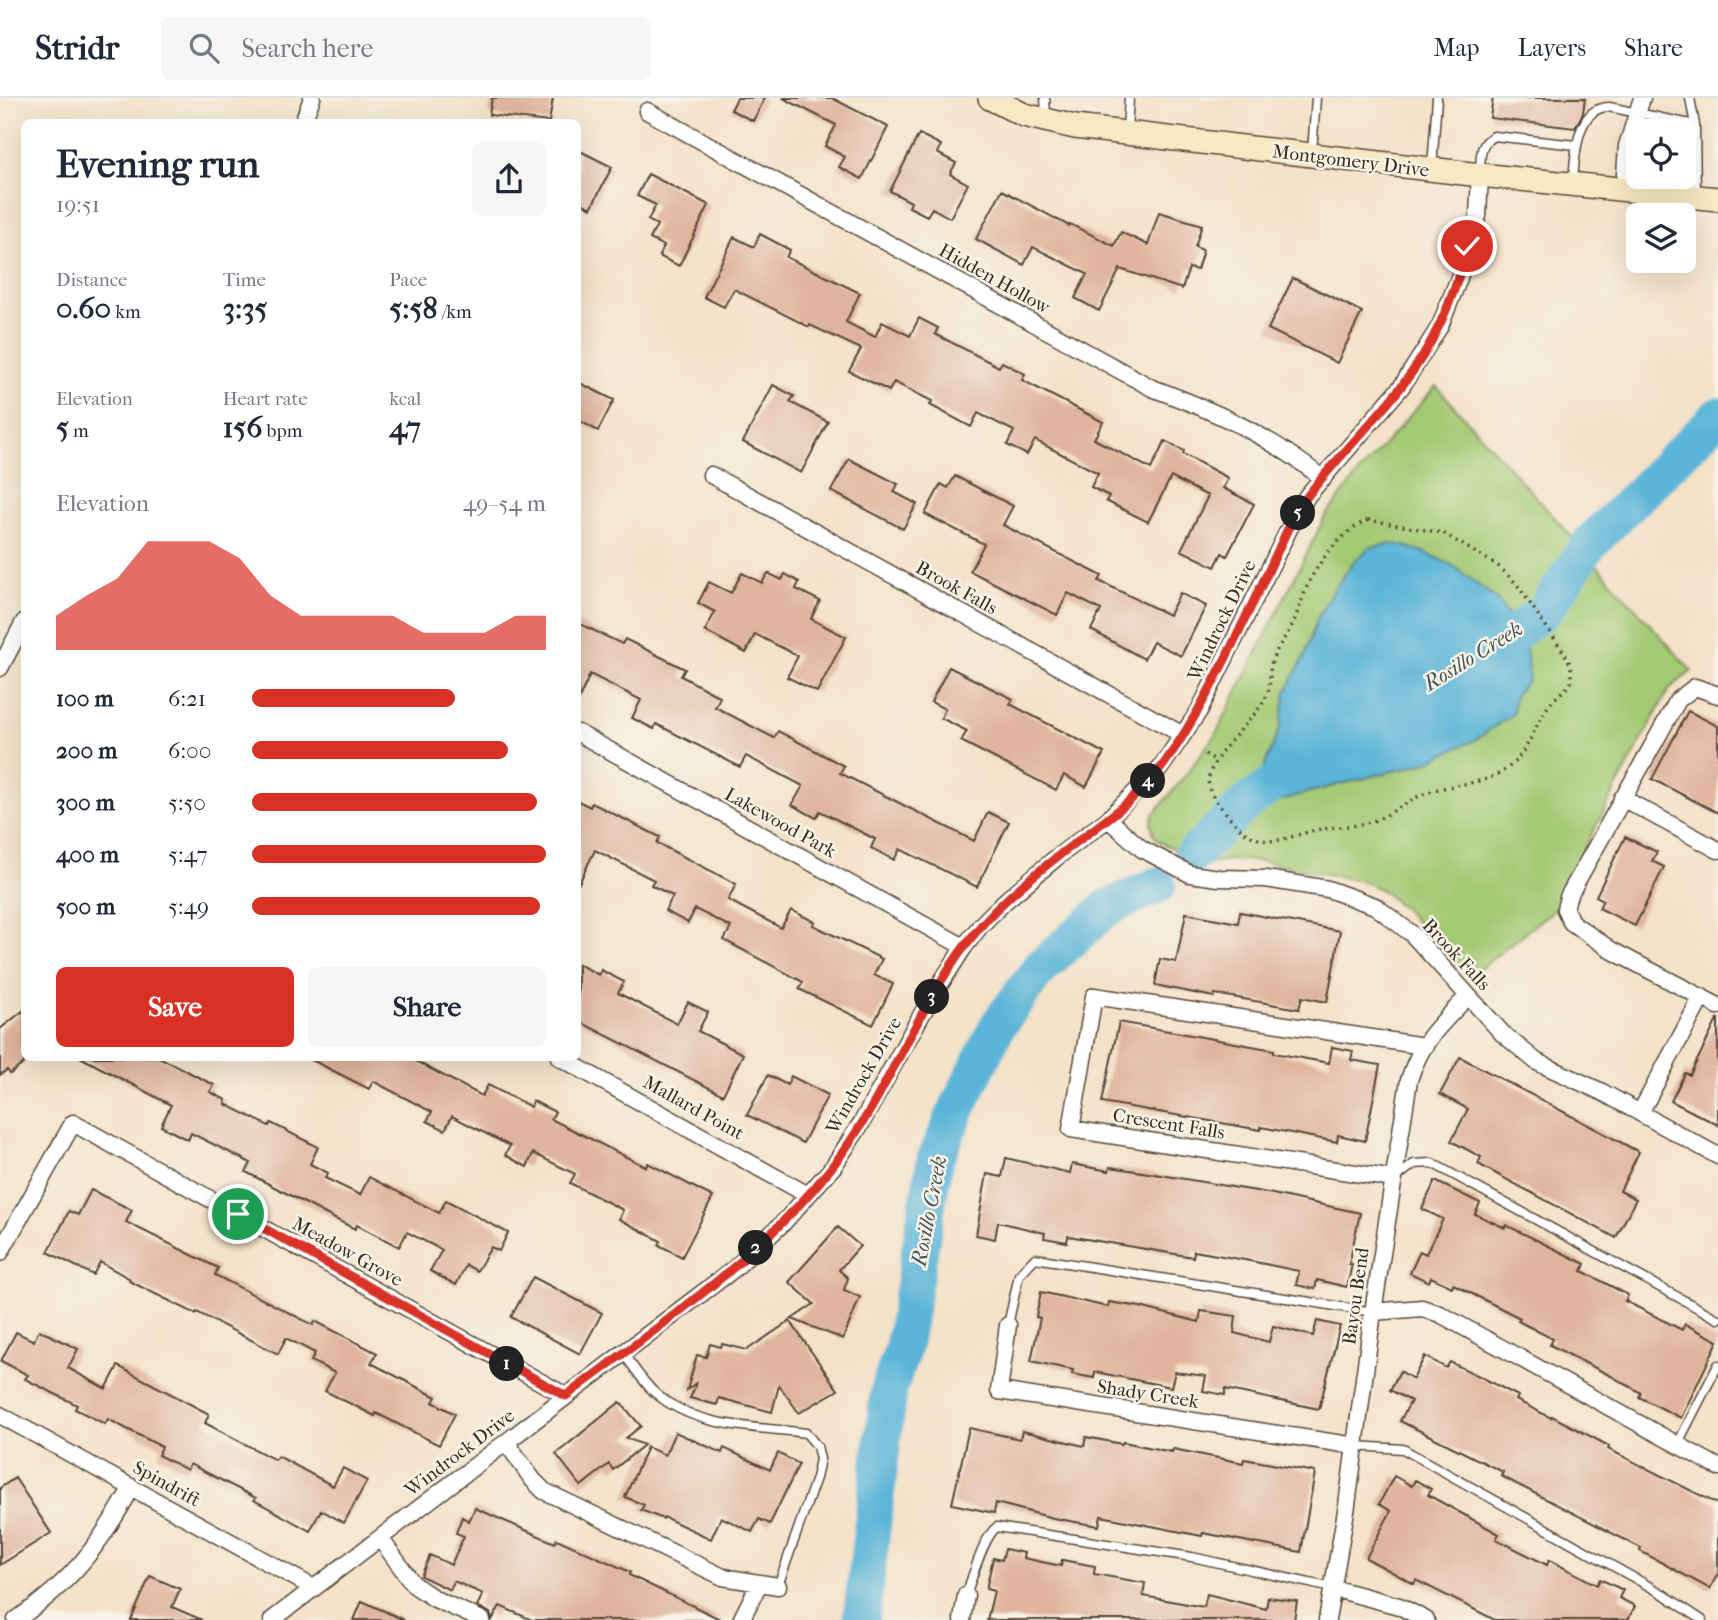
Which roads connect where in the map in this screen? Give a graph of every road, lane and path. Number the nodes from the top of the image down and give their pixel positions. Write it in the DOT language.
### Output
graph roads {
  1 [pos="312,98"];
  2 [pos="990,98"];
  3 [pos="1129,98"];
  4 [pos="1316,98"];
  5 [pos="1437,98"];
  6 [pos="1690,98"];
  7 [pos="1639,105"];
  8 [pos="1046,109"];
  9 [pos="647,111"];
  10 [pos="304,119"];
  11 [pos="1678,119"];
  12 [pos="1694,119"];
  13 [pos="1696,131"];
  14 [pos="1127,133"];
  15 [pos="1576,145"];
  16 [pos="1312,155"];
  17 [pos="1432,169"];
  18 [pos="1480,175"];
  19 [pos="1573,184"];
  20 [pos="1623,189"];
  21 [pos="1707,198"];
  22 [pos="710,475"];
  23 [pos="1323,479"];
  24 [pos="21,628"];
  25 [pos="0,668"];
  26 [pos="1718,695"];
  27 [pos="581,735"];
  28 [pos="1183,735"];
  29 [pos="1205,754"];
  30 [pos="1216,760"];
  31 [pos="1622,798"];
  32 [pos="1108,819"];
  33 [pos="1718,850"];
  34 [pos="964,947"];
  35 [pos="1467,997"];
  36 [pos="1702,998"];
  37 [pos="1718,1006"];
  38 [pos="1424,1046"];
  39 [pos="566,1061"];
  40 [pos="1640,1113"];
  41 [pos="1718,1156"];
  42 [pos="1394,1179"];
  43 [pos="808,1195"];
  44 [pos="0,1253"];
  45 [pos="1373,1312"];
  46 [pos="1718,1319"];
  47 [pos="1008,1325"];
  48 [pos="623,1353"];
  49 [pos="1718,1366"];
  50 [pos="566,1396"];
  51 [pos="0,1415"];
  52 [pos="506,1442"];
  53 [pos="1677,1445"];
  54 [pos="1356,1446"];
  55 [pos="1718,1467"];
  56 [pos="132,1487"];
  57 [pos="380,1538"];
  58 [pos="758,1584"];
  59 [pos="778,1586"];
  60 [pos="314,1588"];
  61 [pos="1332,1588"];
  62 [pos="966,1595"];
  63 [pos="16,1620"];
  64 [pos="271,1620"];
  65 [pos="482,1620"];
  66 [pos="741,1620"];
  67 [pos="962,1620"];
  68 [pos="1326,1620"];
  69 [pos="1426,1620"];
  70 [pos="1702,1620"];
  1 -- 10 [label="street"];
  2 -- 8 [label="main road, Montgomery Drive"];
  3 -- 14 [label="lane"];
  4 -- 16 [label="lane"];
  5 -- 17 [label="lane"];
  6 -- 12 [label="lane"];
  7 -- 11 [label="lane"];
  7 -- 15 [label="lane"];
  7 -- 20 [label="street"];
  8 -- 14 [label="main road, Montgomery Drive"];
  9 -- 23 [label="street, Hidden Hollow"];
  13 -- 21 [label="lane"];
  14 -- 16 [label="main road, Montgomery Drive"];
  15 -- 18 [label="lane"];
  15 -- 19 [label="lane"];
  16 -- 17 [label="main road, Montgomery Drive"];
  17 -- 18 [label="main road, Montgomery Drive"];
  18 -- 19 [label="main road, Montgomery Drive"];
  18 -- 23 [label="street, Windrock Drive"];
  19 -- 20 [label="main road, Montgomery Drive"];
  20 -- 21 [label="main road, Montgomery Drive"];
  22 -- 28 [label="street, Brook Falls"];
  23 -- 28 [label="street, Windrock Drive"];
  24 -- 25 [label="street"];
  26 -- 31 [label="street"];
  27 -- 34 [label="street, Lakewood Park"];
  28 -- 32 [label="street, Windrock Drive"];
  29 -- 30 [label="path"];
  30 -- 30 [label="path"];
  31 -- 33 [label="street"];
  31 -- 36 [label="street"];
  32 -- 34 [label="street, Windrock Drive"];
  32 -- 35 [label="street, Brook Falls"];
  34 -- 43 [label="street, Windrock Drive"];
  35 -- 38 [label="street, Bayou Bend"];
  35 -- 40 [label="street, Brook Falls"];
  36 -- 37 [label="street"];
  36 -- 40 [label="street"];
  38 -- 42 [label="street, Bayou Bend"];
  38 -- 42 [label="street, Crescent Falls"];
  39 -- 43 [label="street, Mallard Point"];
  40 -- 41 [label="street, Brook Falls"];
  42 -- 45 [label="street, Bayou Bend"];
  42 -- 46 [label="lane"];
  43 -- 48 [label="street, Windrock Drive"];
  44 -- 50 [label="street, Meadow Grove"];
  45 -- 47 [label="lane"];
  45 -- 53 [label="street"];
  45 -- 54 [label="street, Bayou Bend"];
  47 -- 54 [label="street, Shady Creek"];
  48 -- 50 [label="street, Windrock Drive"];
  48 -- 59 [label="lane"];
  49 -- 53 [label="lane"];
  50 -- 52 [label="street, Windrock Drive"];
  51 -- 56 [label="street, Spindrift"];
  52 -- 57 [label="street, Windrock Drive"];
  52 -- 58 [label="street"];
  53 -- 55 [label="street"];
  54 -- 61 [label="street, Bayou Bend"];
  54 -- 70 [label="lane"];
  56 -- 60 [label="street, Spindrift"];
  56 -- 63 [label="street"];
  57 -- 60 [label="street, Windrock Drive"];
  57 -- 65 [label="street"];
  58 -- 59 [label="street"];
  58 -- 66 [label="street"];
  60 -- 64 [label="street, Windrock Drive"];
  61 -- 62 [label="lane"];
  61 -- 68 [label="street, Bayou Bend"];
  61 -- 69 [label="street"];
  62 -- 67 [label="street"];
}
